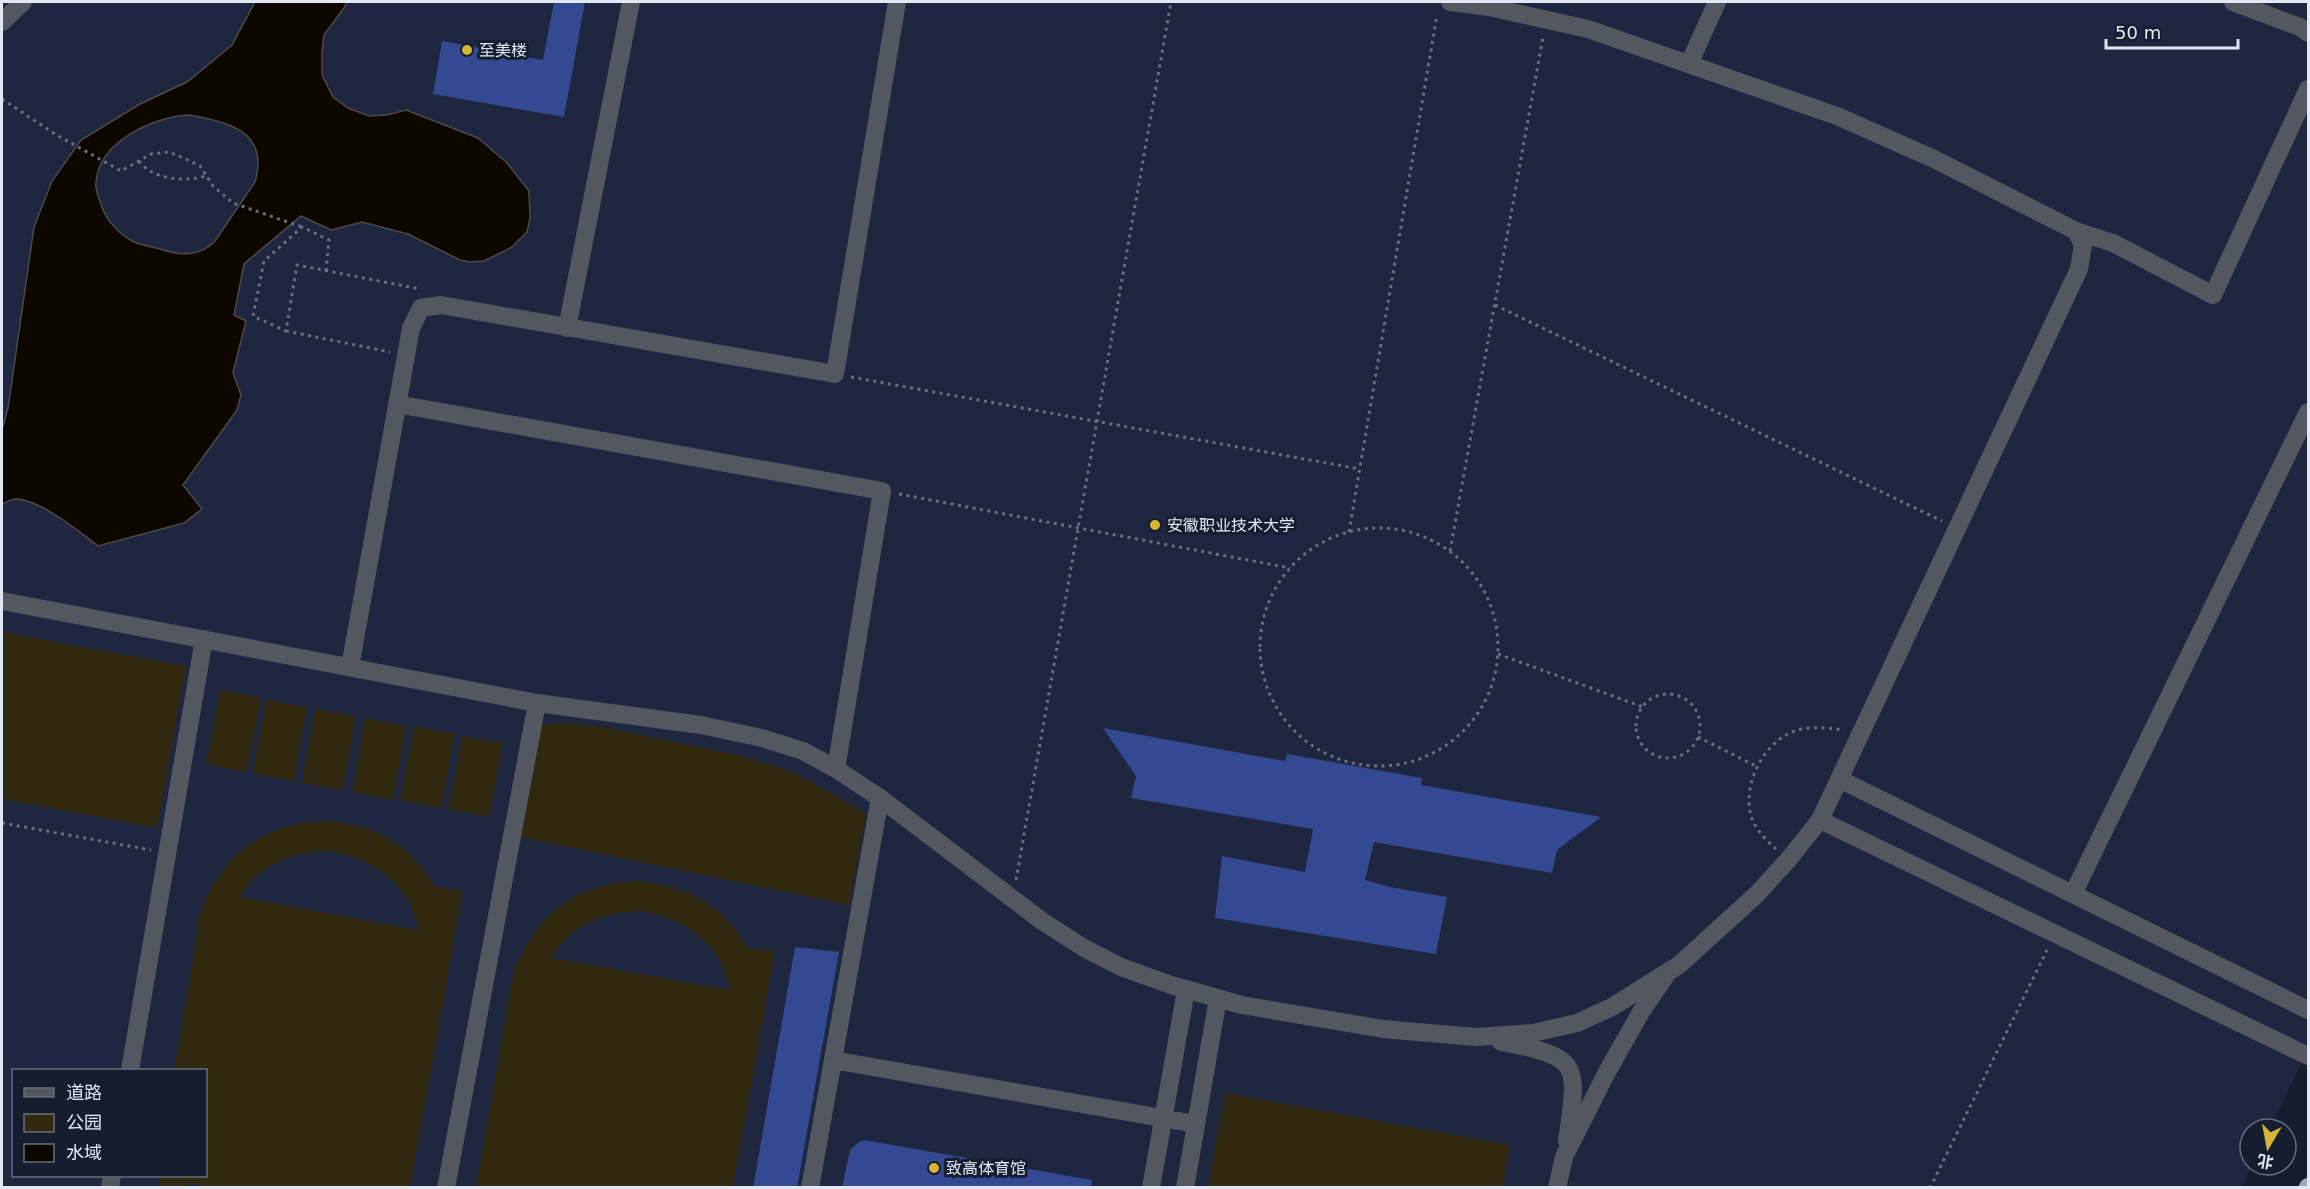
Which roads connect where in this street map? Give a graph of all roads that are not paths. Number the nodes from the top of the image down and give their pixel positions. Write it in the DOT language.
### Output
graph roads {
  1 [pos="23,2"];
  2 [pos="631,2"];
  3 [pos="897,2"];
  4 [pos="1717,2"];
  5 [pos="2233,2"];
  6 [pos="1451,5"];
  7 [pos="1525,8"];
  8 [pos="2,22"];
  9 [pos="2308,33"];
  10 [pos="1689,64"];
  11 [pos="2308,89"];
  12 [pos="2076,231"];
  13 [pos="567,328"];
  14 [pos="397,404"];
  15 [pos="2308,412"];
  16 [pos="2,601"];
  17 [pos="204,639"];
  18 [pos="350,668"];
  19 [pos="537,703"];
  20 [pos="836,769"];
  21 [pos="1839,779"];
  22 [pos="880,798"];
  23 [pos="1820,820"];
  24 [pos="2073,894"];
  25 [pos="1669,971"];
  26 [pos="1186,990"];
  27 [pos="1218,998"];
  28 [pos="2308,1010"];
  29 [pos="1476,1037"];
  30 [pos="2308,1056"];
  31 [pos="833,1060"];
  32 [pos="130,1069"];
  33 [pos="1163,1118"];
  34 [pos="1196,1124"];
  35 [pos="1564,1157"];
  36 [pos="446,1188"];
  37 [pos="810,1188"];
  38 [pos="1151,1188"];
  39 [pos="1185,1188"];
  40 [pos="1557,1188"];
  1 -- 8 [label="lane"];
  2 -- 13 [label="lane"];
  3 -- 13 [label="lane"];
  4 -- 10 [label="lane"];
  5 -- 9 [label="lane"];
  6 -- 7 [label="lane"];
  7 -- 10 [label="lane"];
  10 -- 12 [label="lane"];
  11 -- 12 [label="lane"];
  12 -- 21 [label="lane"];
  13 -- 14 [label="lane"];
  14 -- 18 [label="lane"];
  14 -- 20 [label="lane"];
  15 -- 24 [label="lane"];
  16 -- 17 [label="lane"];
  17 -- 18 [label="lane"];
  17 -- 32 [label="lane"];
  18 -- 19 [label="lane"];
  19 -- 20 [label="lane"];
  19 -- 36 [label="lane"];
  20 -- 22 [label="lane"];
  21 -- 23 [label="lane"];
  21 -- 24 [label="lane"];
  22 -- 26 [label="lane"];
  22 -- 31 [label="lane"];
  23 -- 25 [label="lane"];
  23 -- 30 [label="lane"];
  24 -- 28 [label="lane"];
  25 -- 29 [label="lane"];
  25 -- 35 [label="lane"];
  26 -- 27 [label="lane"];
  26 -- 33 [label="lane"];
  27 -- 29 [label="lane"];
  27 -- 34 [label="lane"];
  29 -- 35 [label="lane"];
  31 -- 33 [label="lane"];
  31 -- 37 [label="lane"];
  33 -- 34 [label="lane"];
  33 -- 38 [label="lane"];
  34 -- 39 [label="lane"];
  35 -- 40 [label="lane"];
}
